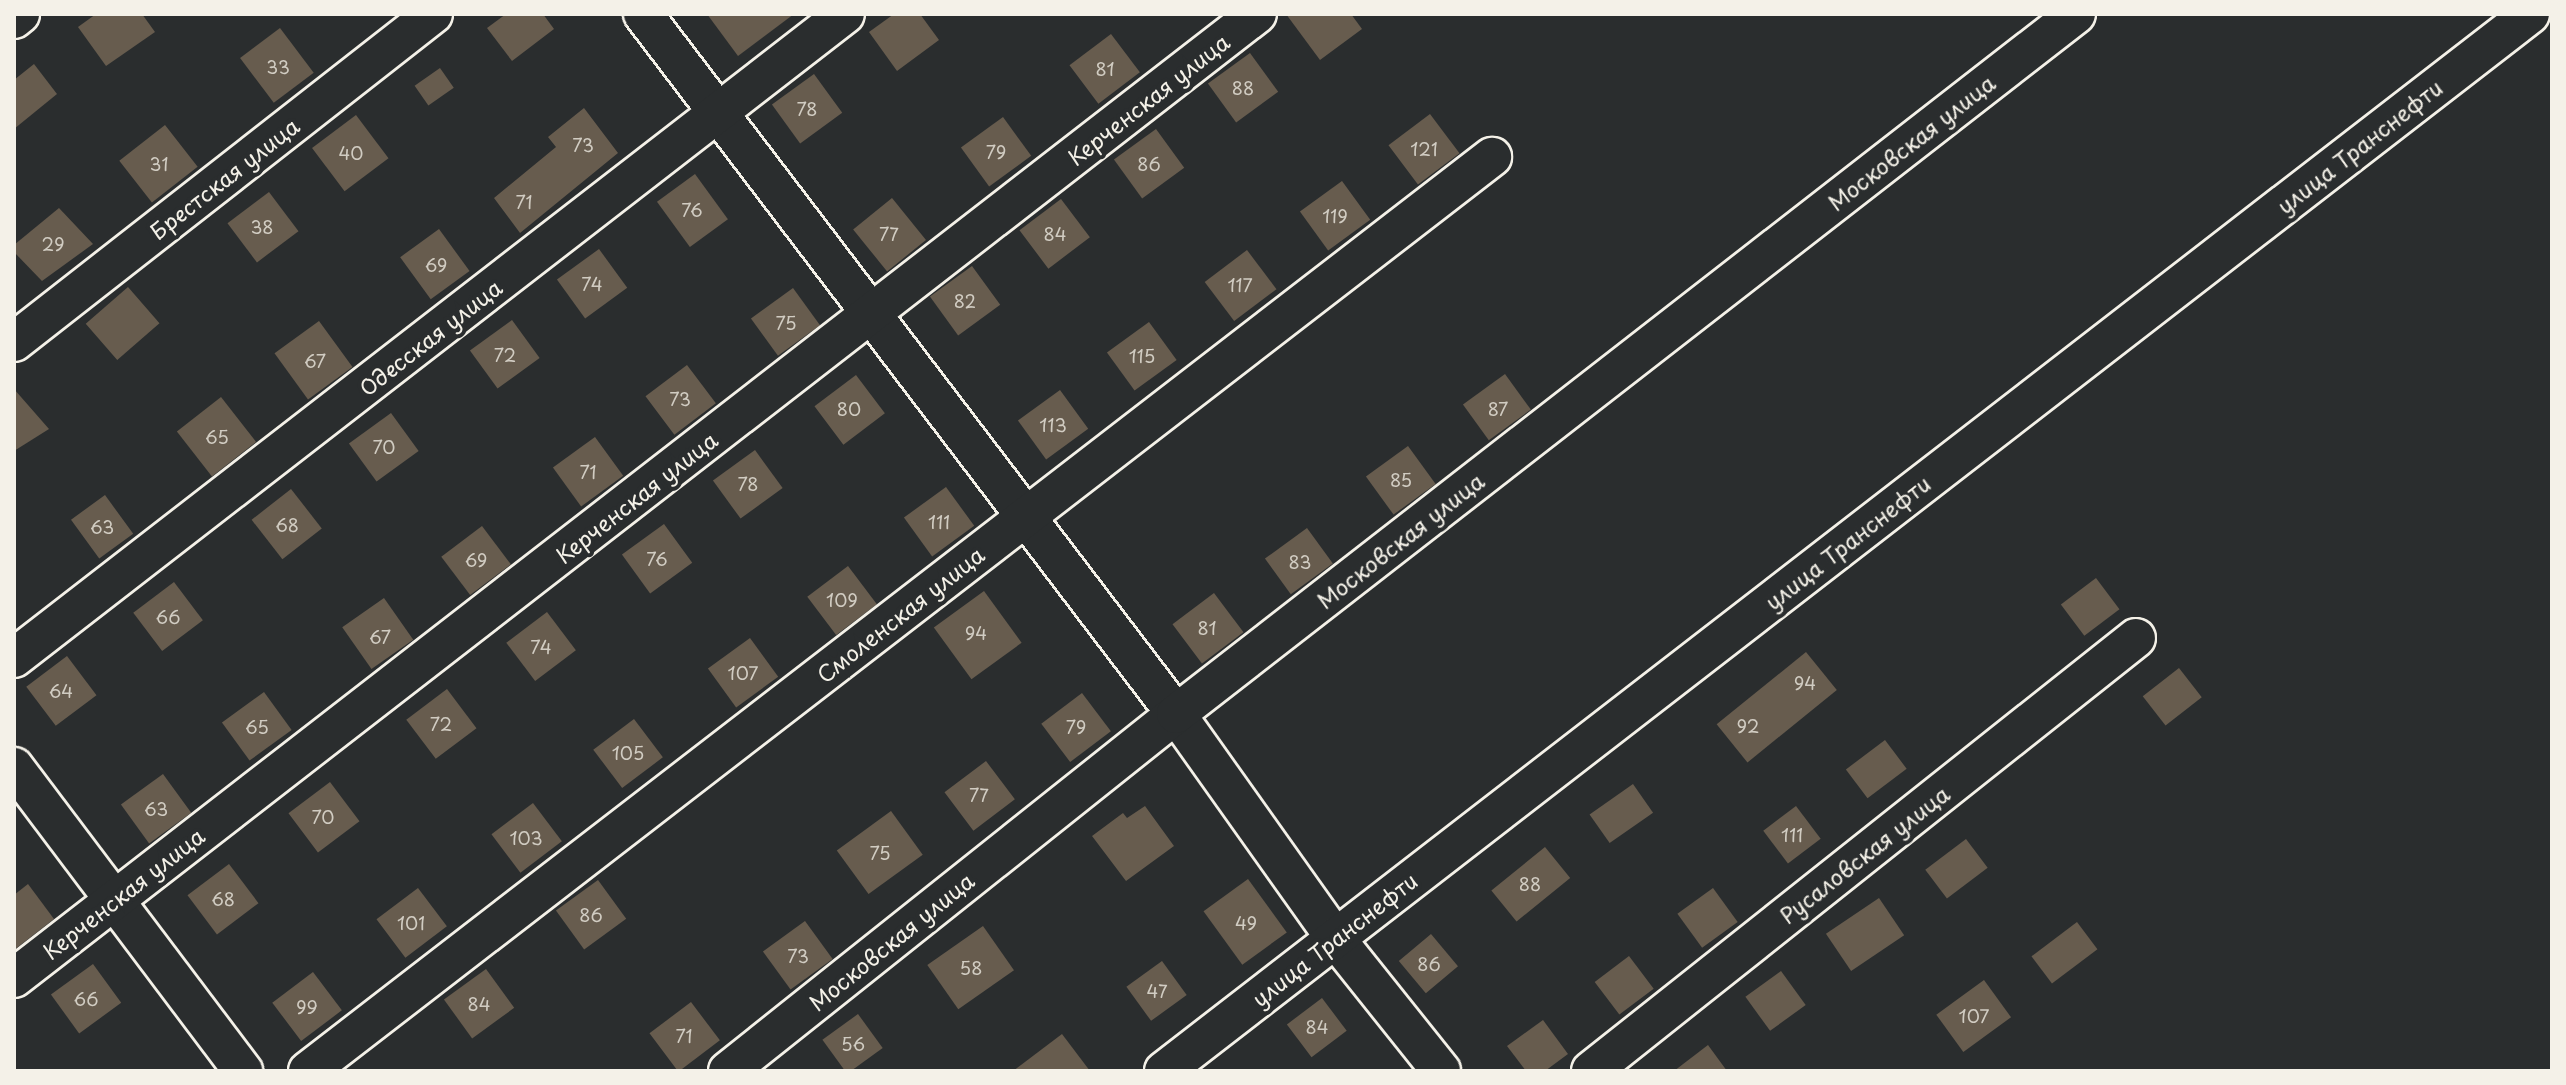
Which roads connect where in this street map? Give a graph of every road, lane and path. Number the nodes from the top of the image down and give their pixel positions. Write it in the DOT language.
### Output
graph roads {
  1 [pos="20,14"];
  2 [pos="433,14"];
  3 [pos="643,14"];
  4 [pos="845,14"];
  5 [pos="1257,14"];
  6 [pos="2076,14"];
  7 [pos="2530,14"];
  8 [pos="14,19"];
  9 [pos="719,113"];
  10 [pos="1492,157"];
  11 [pos="871,314"];
  12 [pos="14,342"];
  13 [pos="1025,517"];
  14 [pos="2136,638"];
  15 [pos="14,658"];
  16 [pos="1176,714"];
  17 [pos="14,767"];
  18 [pos="114,901"];
  19 [pos="1335,938"];
  20 [pos="14,978"];
  21 [pos="243,1071"];
  22 [pos="308,1071"];
  23 [pos="728,1071"];
  24 [pos="1164,1071"];
  25 [pos="1441,1071"];
  26 [pos="1591,1071"];
  1 -- 8 [label="street"];
  2 -- 12 [label="street, Брестская улица"];
  3 -- 9 [label="street"];
  4 -- 9 [label="street, Одесская улица"];
  5 -- 11 [label="street, Керченская улица"];
  6 -- 16 [label="street, Московская улица"];
  7 -- 19 [label="street, улица Транснефти"];
  9 -- 11 [label="street"];
  9 -- 15 [label="street, Одесская улица"];
  10 -- 13 [label="street, Смоленская улица"];
  11 -- 13 [label="street"];
  11 -- 18 [label="street, Керченская улица"];
  13 -- 16 [label="street"];
  13 -- 22 [label="street, Смоленская улица"];
  14 -- 26 [label="street, Русаловская улица"];
  16 -- 19 [label="street"];
  16 -- 23 [label="street, Московская улица"];
  17 -- 18 [label="street"];
  18 -- 20 [label="street, Керченская улица"];
  18 -- 21 [label="street"];
  19 -- 24 [label="street, улица Транснефти"];
  19 -- 25 [label="street"];
}
